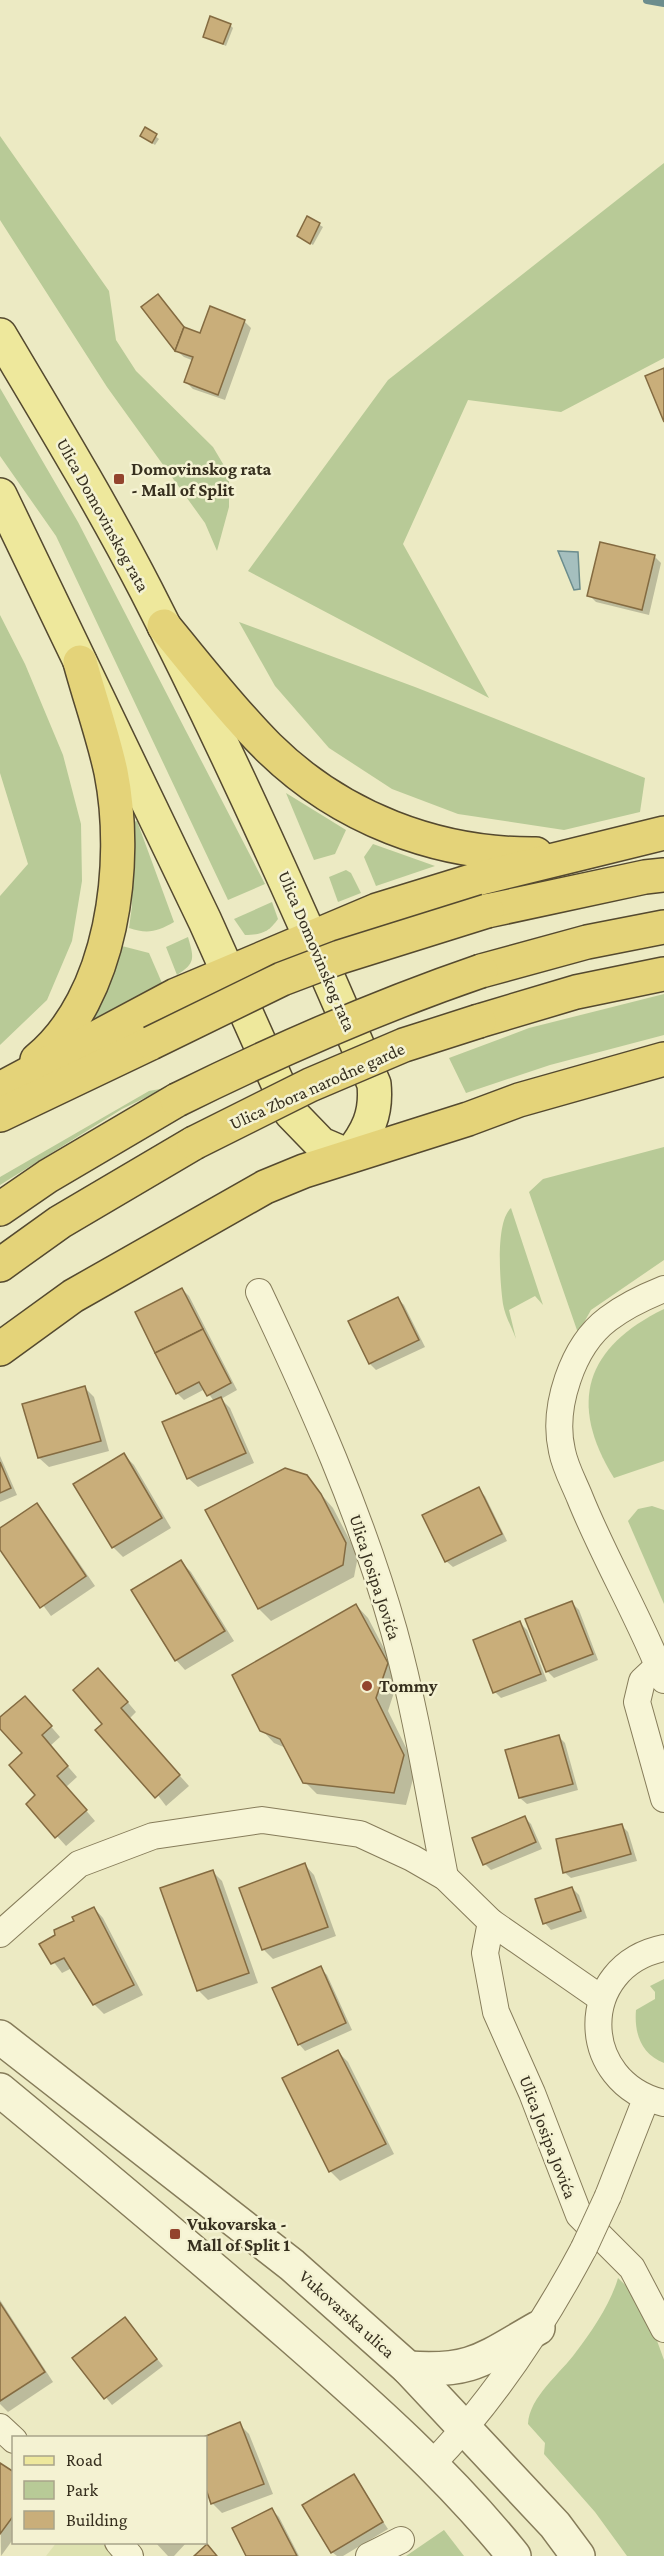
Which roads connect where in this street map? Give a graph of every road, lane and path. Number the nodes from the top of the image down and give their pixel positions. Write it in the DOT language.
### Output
graph roads {
  1 [pos="0,335"];
  2 [pos="0,495"];
  3 [pos="164,626"];
  4 [pos="80,662"];
  5 [pos="664,833"];
  6 [pos="574,854"];
  7 [pos="664,875"];
  8 [pos="664,927"];
  9 [pos="312,937"];
  10 [pos="228,972"];
  11 [pos="664,974"];
  12 [pos="664,1059"];
  13 [pos="1,1097"];
  14 [pos="349,1155"];
  15 [pos="0,1209"];
  16 [pos="0,1265"];
  17 [pos="664,1289"];
  18 [pos="259,1292"];
  19 [pos="0,1349"];
  20 [pos="661,1673"];
  21 [pos="664,1799"];
  22 [pos="445,1877"];
  23 [pos="491,1922"];
  24 [pos="0,1934"];
  25 [pos="664,1948"];
  26 [pos="602,1999"];
  27 [pos="0,2037"];
  28 [pos="0,2090"];
  29 [pos="655,2101"];
  30 [pos="538,2328"];
  31 [pos="664,2329"];
  32 [pos="408,2368"];
  33 [pos="0,2427"];
  34 [pos="466,2428"];
  35 [pos="12,2438"];
  36 [pos="431,2465"];
  37 [pos="401,2540"];
  38 [pos="120,2544"];
  39 [pos="130,2556"];
  40 [pos="369,2556"];
  41 [pos="514,2556"];
  42 [pos="578,2556"];
  1 -- 3 [label="main road, Ulica Domovinskog rata"];
  2 -- 4 [label="main road"];
  3 -- 6 [label="highway"];
  3 -- 9 [label="main road, Ulica Domovinskog rata"];
  4 -- 10 [label="main road"];
  4 -- 13 [label="highway"];
  5 -- 6 [label="highway"];
  6 -- 9 [label="highway"];
  7 -- 13 [label="highway, bridge"];
  8 -- 15 [label="highway, bridge"];
  9 -- 10 [label="highway"];
  9 -- 14 [label="main road, Ulica Domovinskog rata"];
  10 -- 13 [label="highway"];
  10 -- 14 [label="main road"];
  11 -- 16 [label="highway, Ulica Zbora narodne garde, bridge"];
  12 -- 14 [label="highway"];
  14 -- 19 [label="highway"];
  17 -- 20 [label="street"];
  18 -- 22 [label="street, Ulica Josipa Jovića"];
  20 -- 21 [label="street"];
  22 -- 23 [label="street"];
  22 -- 24 [label="street"];
  23 -- 26 [label="street"];
  23 -- 31 [label="street, Ulica Josipa Jovića"];
  25 -- 26 [label="street"];
  26 -- 29 [label="street"];
  27 -- 32 [label="street, Vukovarska ulica"];
  28 -- 36 [label="street"];
  29 -- 30 [label="street, bridge"];
  30 -- 32 [label="street"];
  30 -- 34 [label="street"];
  32 -- 34 [label="street, Vukovarska ulica"];
  33 -- 35 [label="street"];
  34 -- 36 [label="street"];
  34 -- 42 [label="street, Vukovarska ulica"];
  36 -- 41 [label="street"];
  37 -- 40 [label="street"];
  38 -- 39 [label="street"];
}
